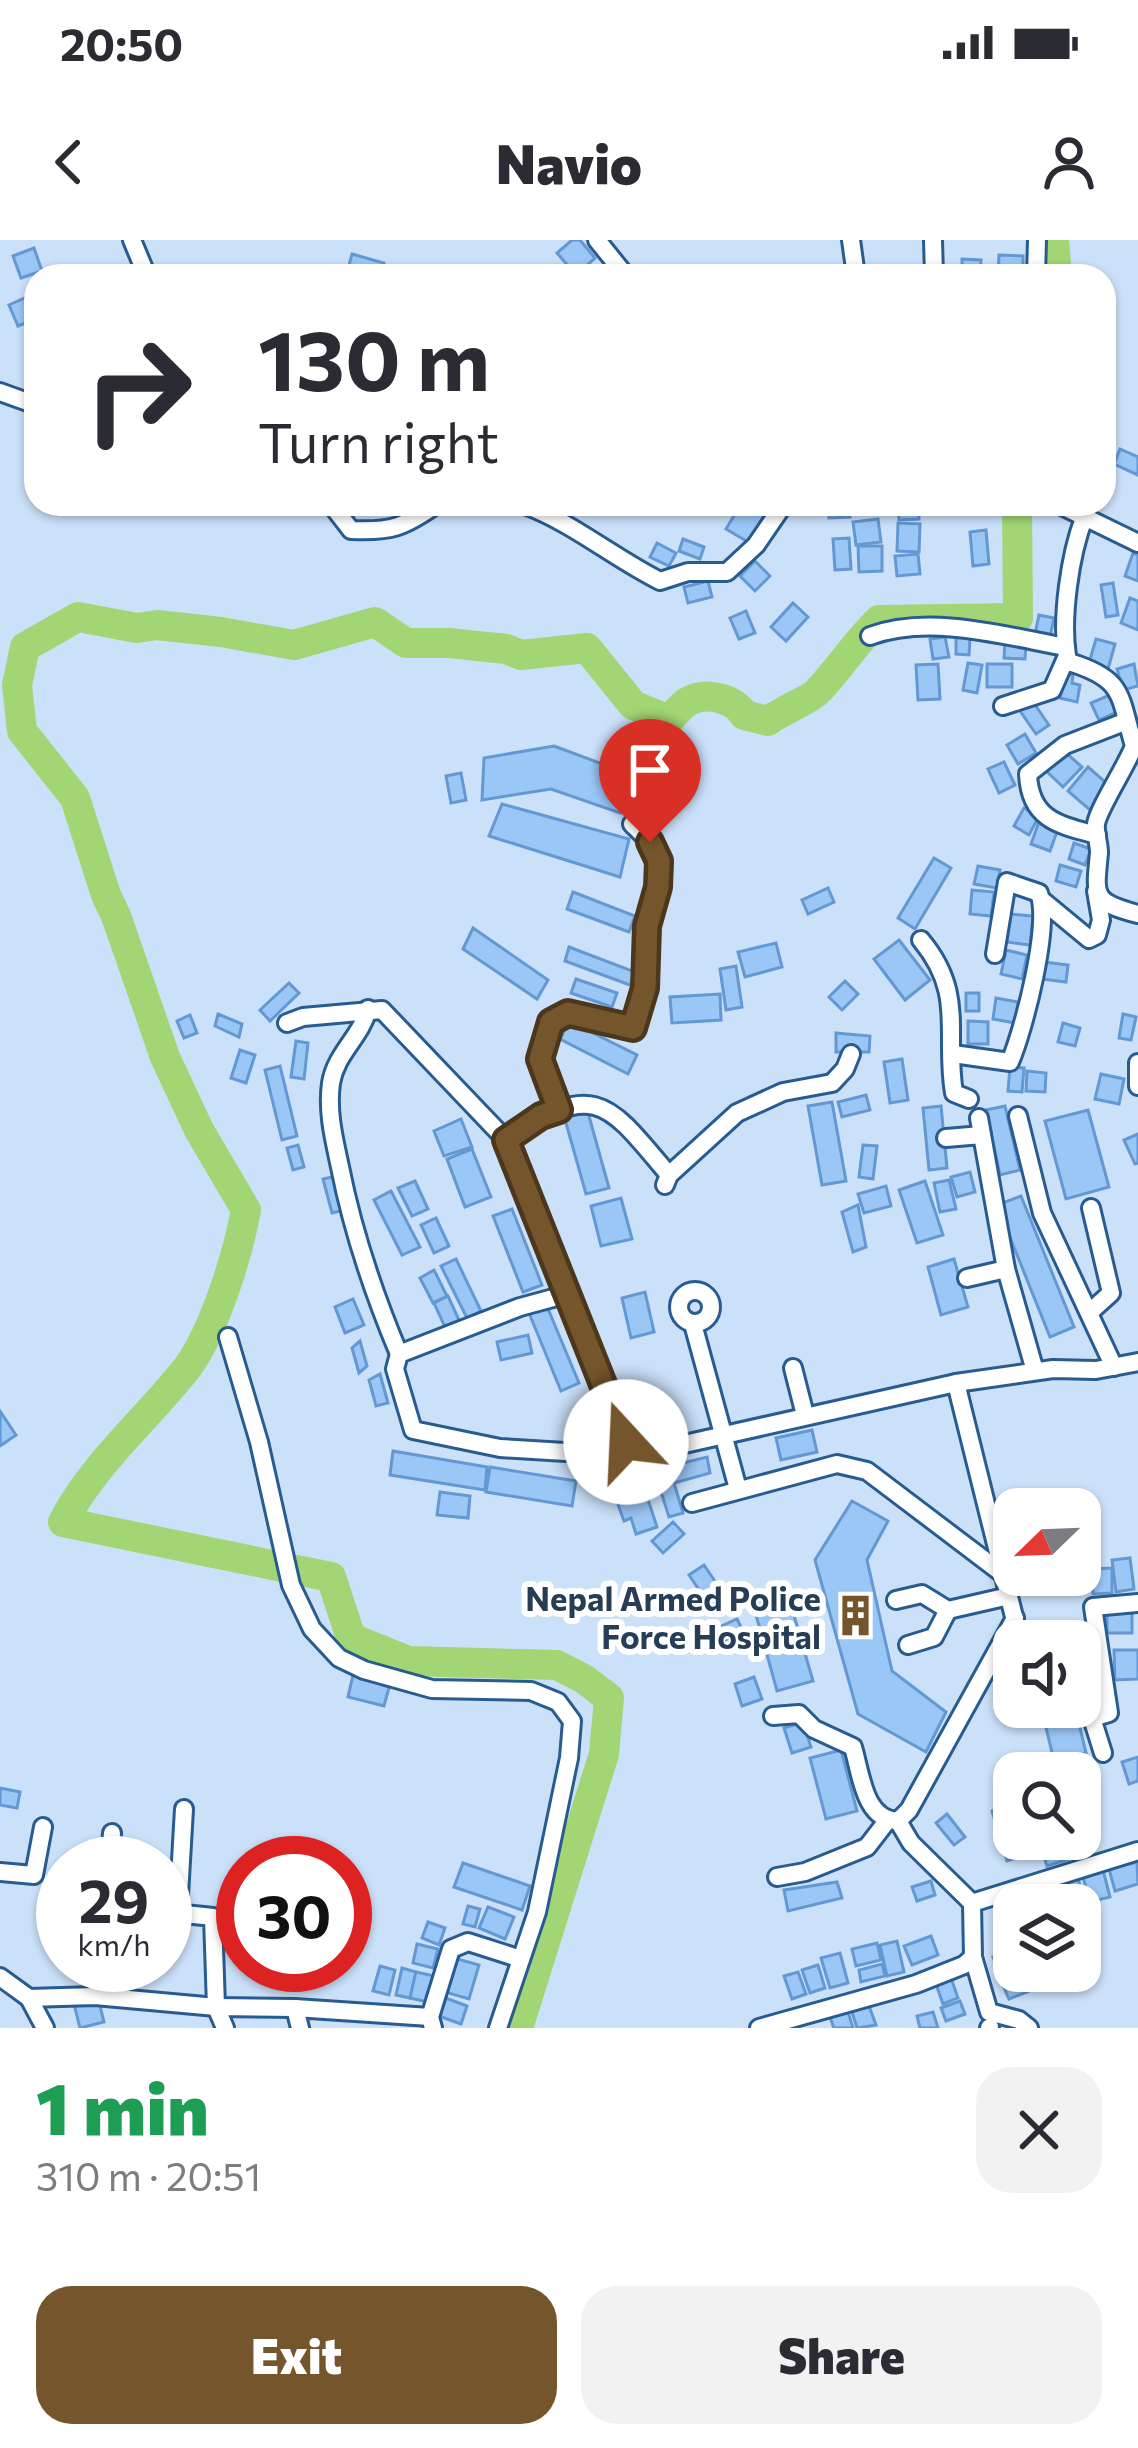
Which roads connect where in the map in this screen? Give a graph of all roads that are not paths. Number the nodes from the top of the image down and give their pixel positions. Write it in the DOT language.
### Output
graph roads {
  1 [pos="597,240"];
  2 [pos="616,264"];
  3 [pos="340,516"];
  4 [pos="419,516"];
  5 [pos="555,516"];
  6 [pos="776,516"];
  7 [pos="1080,516"];
  8 [pos="1084,518"];
  9 [pos="1138,543"];
  10 [pos="870,636"];
  11 [pos="1066,651"];
  12 [pos="1003,706"];
  13 [pos="1127,721"];
  14 [pos="632,824"];
  15 [pos="1097,835"];
  16 [pos="1096,891"];
  17 [pos="1042,901"];
  18 [pos="1138,914"];
  19 [pos="921,940"];
  20 [pos="995,954"];
  21 [pos="368,1009"];
  22 [pos="287,1024"];
  23 [pos="851,1054"];
  24 [pos="953,1054"];
  25 [pos="1138,1063"];
  26 [pos="1138,1086"];
  27 [pos="970,1099"];
  28 [pos="559,1110"];
  29 [pos="1018,1116"];
  30 [pos="946,1138"];
  31 [pos="506,1140"];
  32 [pos="1091,1208"];
  33 [pos="1006,1269"];
  34 [pos="967,1278"];
  35 [pos="568,1294"];
  36 [pos="1090,1312"];
  37 [pos="693,1324"];
  38 [pos="228,1337"];
  39 [pos="398,1354"];
  40 [pos="1138,1362"];
  41 [pos="1114,1367"];
  42 [pos="793,1368"];
  43 [pos="1036,1372"];
  44 [pos="956,1383"];
  45 [pos="805,1415"];
  46 [pos="722,1436"];
  47 [pos="631,1456"];
  48 [pos="738,1489"];
  49 [pos="692,1503"];
  50 [pos="993,1507"];
  51 [pos="993,1566"];
  52 [pos="1009,1596"];
  53 [pos="896,1600"];
  54 [pos="1138,1603"];
  55 [pos="948,1610"];
  56 [pos="1015,1618"];
  57 [pos="908,1645"];
  58 [pos="773,1716"];
  59 [pos="1103,1753"];
  60 [pos="184,1809"];
  61 [pos="892,1821"];
  62 [pos="44,1827"];
  63 [pos="112,1833"];
  64 [pos="112,1836"];
  65 [pos="181,1836"];
  66 [pos="1138,1851"];
  67 [pos="0,1872"];
  68 [pos="777,1877"];
  69 [pos="972,1903"];
  70 [pos="192,1914"];
  71 [pos="973,1957"];
  72 [pos="520,1959"];
  73 [pos="0,1977"];
  74 [pos="28,1998"];
  75 [pos="216,2007"];
  76 [pos="295,2008"];
  77 [pos="432,2022"];
  78 [pos="989,2024"];
  79 [pos="45,2028"];
  80 [pos="225,2028"];
  81 [pos="300,2028"];
  82 [pos="498,2028"];
  83 [pos="759,2028"];
  84 [pos="1029,2028"];
  1 -- 2 [label="street"];
  3 -- 4 [label="street"];
  5 -- 6 [label="street"];
  7 -- 8 [label="street"];
  8 -- 9 [label="street"];
  8 -- 11 [label="street"];
  10 -- 11 [label="street"];
  11 -- 12 [label="street"];
  11 -- 13 [label="street"];
  13 -- 15 [label="street"];
  13 -- 15 [label="street"];
  14 -- 28 [label="street"];
  15 -- 16 [label="street"];
  16 -- 17 [label="street"];
  16 -- 18 [label="street"];
  17 -- 20 [label="street"];
  17 -- 24 [label="street"];
  19 -- 24 [label="street"];
  21 -- 22 [label="street"];
  21 -- 31 [label="street"];
  21 -- 39 [label="street"];
  23 -- 28 [label="street"];
  24 -- 27 [label="street"];
  25 -- 26 [label="street"];
  28 -- 31 [label="street"];
  29 -- 36 [label="street"];
  30 -- 33 [label="street"];
  31 -- 35 [label="street"];
  32 -- 36 [label="street"];
  33 -- 34 [label="street"];
  33 -- 43 [label="street"];
  35 -- 39 [label="street"];
  35 -- 47 [label="street"];
  36 -- 41 [label="street"];
  37 -- 46 [label="street"];
  38 -- 72 [label="street"];
  39 -- 47 [label="street"];
  40 -- 41 [label="street"];
  41 -- 43 [label="street"];
  42 -- 45 [label="street"];
  43 -- 44 [label="street"];
  44 -- 45 [label="street"];
  44 -- 50 [label="street"];
  45 -- 46 [label="street"];
  46 -- 47 [label="street"];
  46 -- 48 [label="street"];
  48 -- 49 [label="street"];
  48 -- 51 [label="street"];
  52 -- 55 [label="street"];
  52 -- 56 [label="street"];
  53 -- 55 [label="street"];
  54 -- 59 [label="street"];
  55 -- 57 [label="street"];
  56 -- 61 [label="street"];
  58 -- 61 [label="street"];
  60 -- 65 [label="street"];
  61 -- 68 [label="street"];
  61 -- 69 [label="street"];
  62 -- 67 [label="street"];
  63 -- 64 [label="street"];
  66 -- 69 [label="street"];
  69 -- 71 [label="street"];
  70 -- 75 [label="street"];
  71 -- 78 [label="street"];
  71 -- 83 [label="street"];
  72 -- 77 [label="street"];
  72 -- 82 [label="street"];
  73 -- 74 [label="street"];
  74 -- 75 [label="street"];
  74 -- 79 [label="street"];
  75 -- 76 [label="street"];
  75 -- 80 [label="street"];
  76 -- 77 [label="street"];
  76 -- 81 [label="street"];
  78 -- 84 [label="street"];
}
